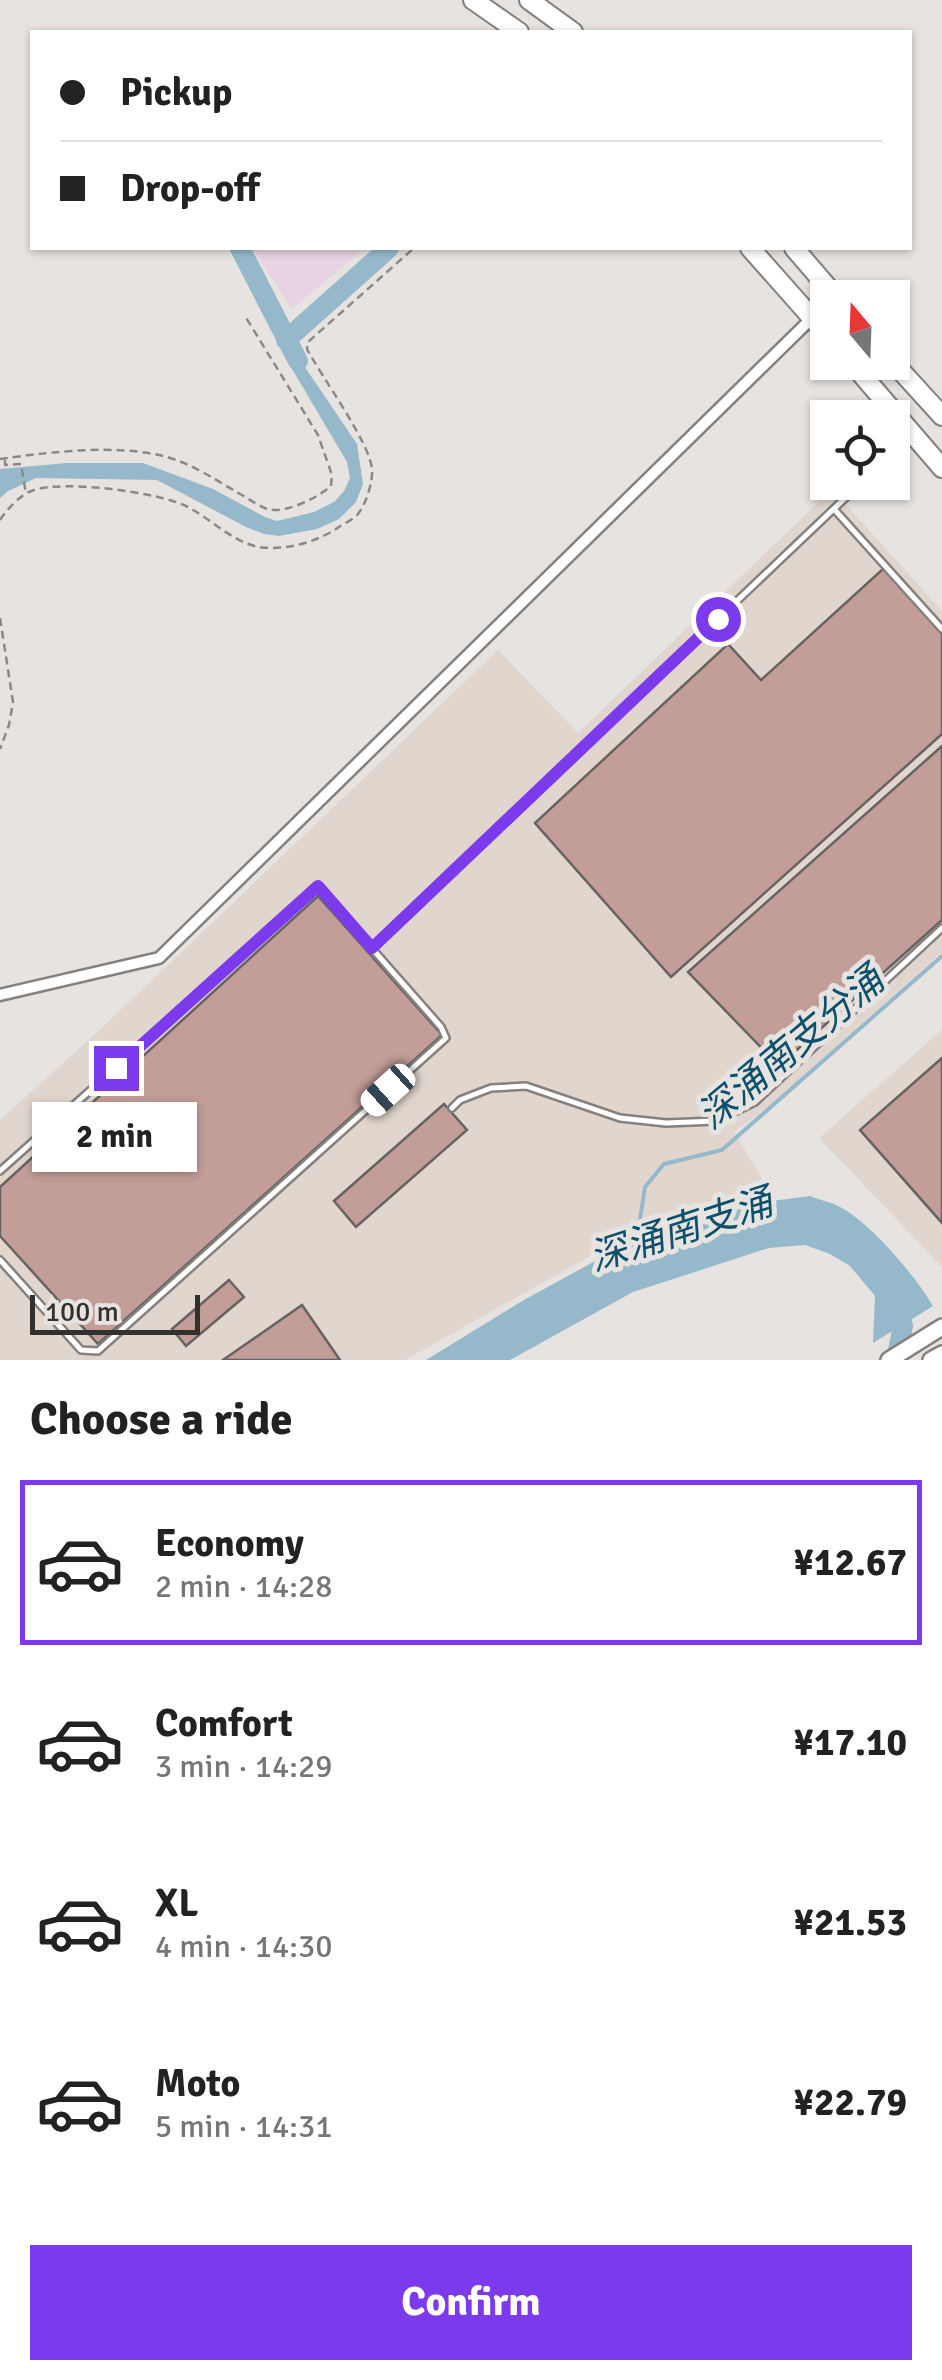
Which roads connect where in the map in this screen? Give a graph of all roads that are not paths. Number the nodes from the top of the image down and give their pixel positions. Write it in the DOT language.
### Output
graph roads {
  1 [pos="473,0"];
  2 [pos="528,0"];
  3 [pos="516,30"];
  4 [pos="570,30"];
  5 [pos="752,250"];
  6 [pos="796,250"];
  7 [pos="822,280"];
  8 [pos="810,316"];
  9 [pos="810,320"];
  10 [pos="866,380"];
  11 [pos="909,380"];
  12 [pos="942,416"];
  13 [pos="913,434"];
  14 [pos="910,437"];
  15 [pos="942,468"];
  16 [pos="843,500"];
  17 [pos="834,509"];
  18 [pos="942,629"];
  19 [pos="942,928"];
  20 [pos="372,948"];
  21 [pos="0,994"];
  22 [pos="452,1108"];
  23 [pos="0,1171"];
  24 [pos="0,1260"];
  25 [pos="942,1327"];
  26 [pos="942,1354"];
  27 [pos="889,1360"];
  28 [pos="931,1360"];
  1 -- 3 [label="highway"];
  2 -- 4 [label="highway"];
  5 -- 8 [label="highway"];
  6 -- 7 [label="highway"];
  9 -- 21 [label="street"];
  10 -- 13 [label="highway"];
  11 -- 12 [label="highway"];
  13 -- 14 [label="lane"];
  13 -- 15 [label="highway"];
  16 -- 17 [label="lane"];
  17 -- 18 [label="lane"];
  17 -- 20 [label="lane"];
  19 -- 22 [label="lane"];
  20 -- 23 [label="lane"];
  20 -- 24 [label="lane"];
  25 -- 27 [label="main road"];
  26 -- 28 [label="main road"];
}
